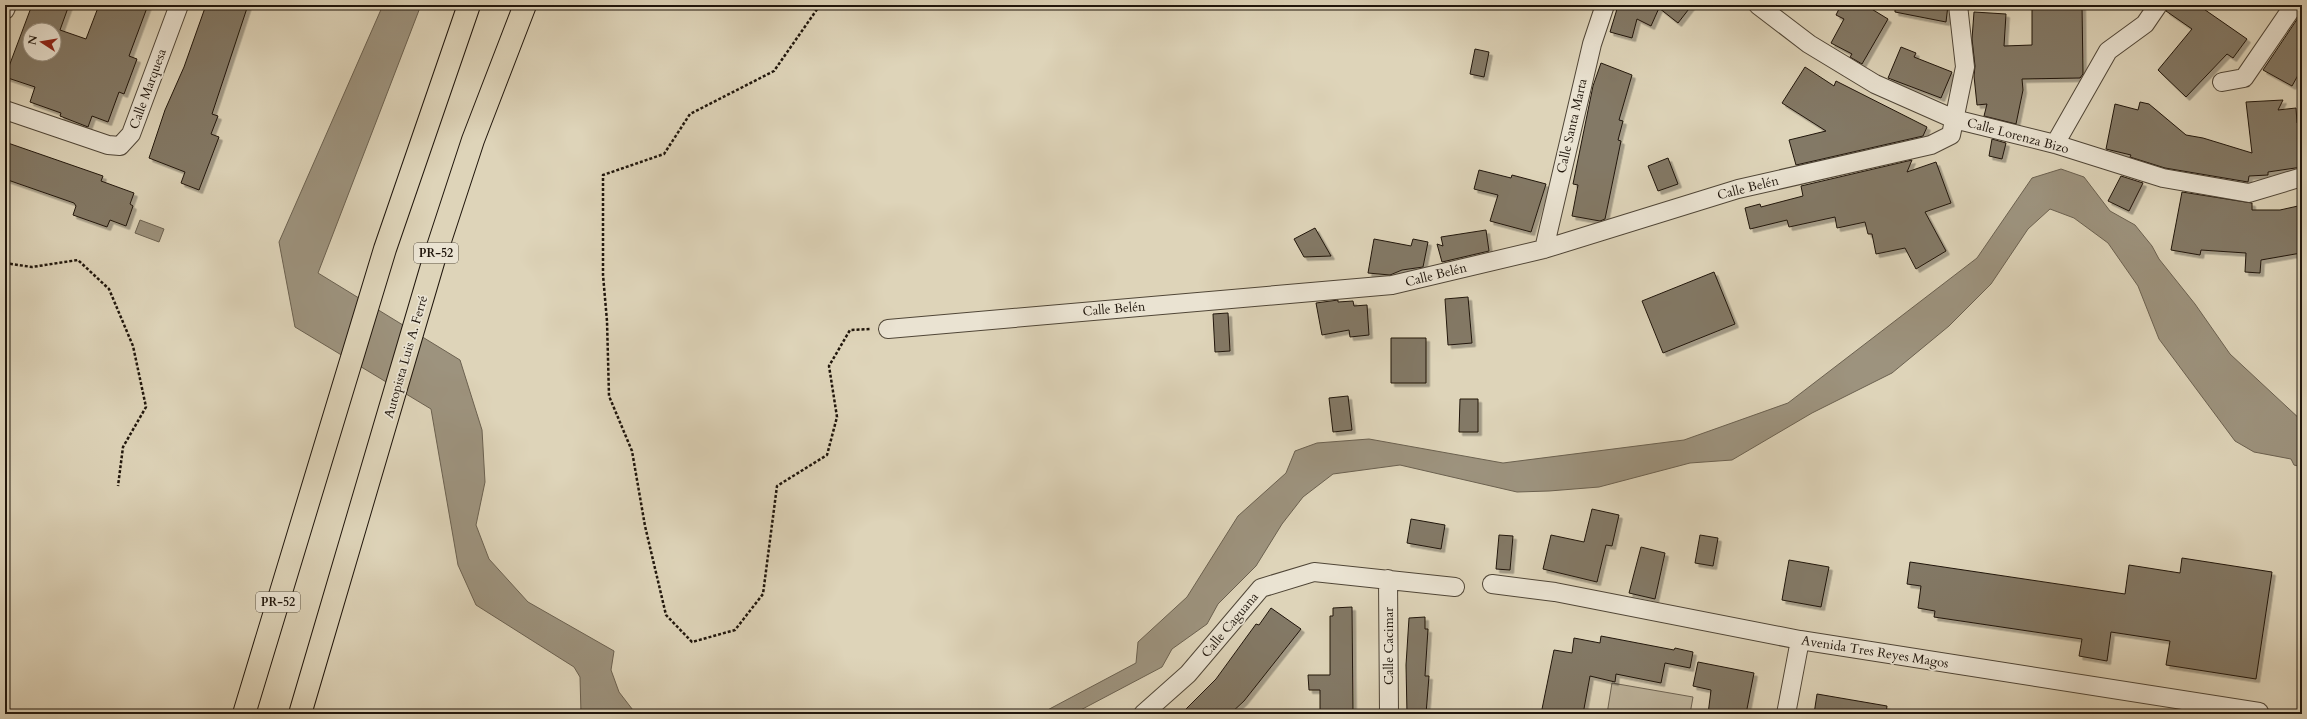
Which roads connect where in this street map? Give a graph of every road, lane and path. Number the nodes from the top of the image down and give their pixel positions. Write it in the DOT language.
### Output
graph roads {
  1 [pos="7,5"];
  2 [pos="179,5"];
  3 [pos="469,5"];
  4 [pos="525,5"];
  5 [pos="820,5"];
  6 [pos="1605,5"];
  7 [pos="1758,5"];
  8 [pos="1958,5"];
  9 [pos="2158,5"];
  10 [pos="2294,5"];
  11 [pos="5,10"];
  12 [pos="2222,82"];
  13 [pos="5,110"];
  14 [pos="1954,119"];
  15 [pos="2054,144"];
  16 [pos="2302,177"];
  17 [pos="1544,249"];
  18 [pos="5,263"];
  19 [pos="888,329"];
  20 [pos="118,486"];
  21 [pos="1388,579"];
  22 [pos="1492,584"];
  23 [pos="1455,587"];
  24 [pos="1800,640"];
  25 [pos="2258,713"];
  26 [pos="244,714"];
  27 [pos="300,714"];
  28 [pos="1142,714"];
  29 [pos="1389,714"];
  30 [pos="1786,714"];
  1 -- 11 [label="street"];
  2 -- 13 [label="street, Calle Marquesa"];
  3 -- 26 [label="highway, PR-52"];
  4 -- 27 [label="highway, Autopista Luis A. Ferré / PR-52"];
  5 -- 19 [label="path"];
  6 -- 17 [label="street, Calle Santa Marta"];
  7 -- 14 [label="street, Calle Lorenza Bizo"];
  8 -- 14 [label="street"];
  9 -- 15 [label="street"];
  10 -- 12 [label="street"];
  14 -- 15 [label="street, Calle Lorenza Bizo"];
  14 -- 17 [label="street, Calle Belén"];
  15 -- 16 [label="street, Calle Lorenza Bizo"];
  17 -- 19 [label="street, Calle Belén"];
  18 -- 20 [label="path"];
  21 -- 23 [label="street, Calle Caguana"];
  21 -- 28 [label="street, Calle Caguana"];
  21 -- 29 [label="street, Calle Cacimar"];
  22 -- 24 [label="street, Avenida Tres Reyes Magos"];
  24 -- 25 [label="street, Avenida Tres Reyes Magos"];
  24 -- 30 [label="street"];
}
